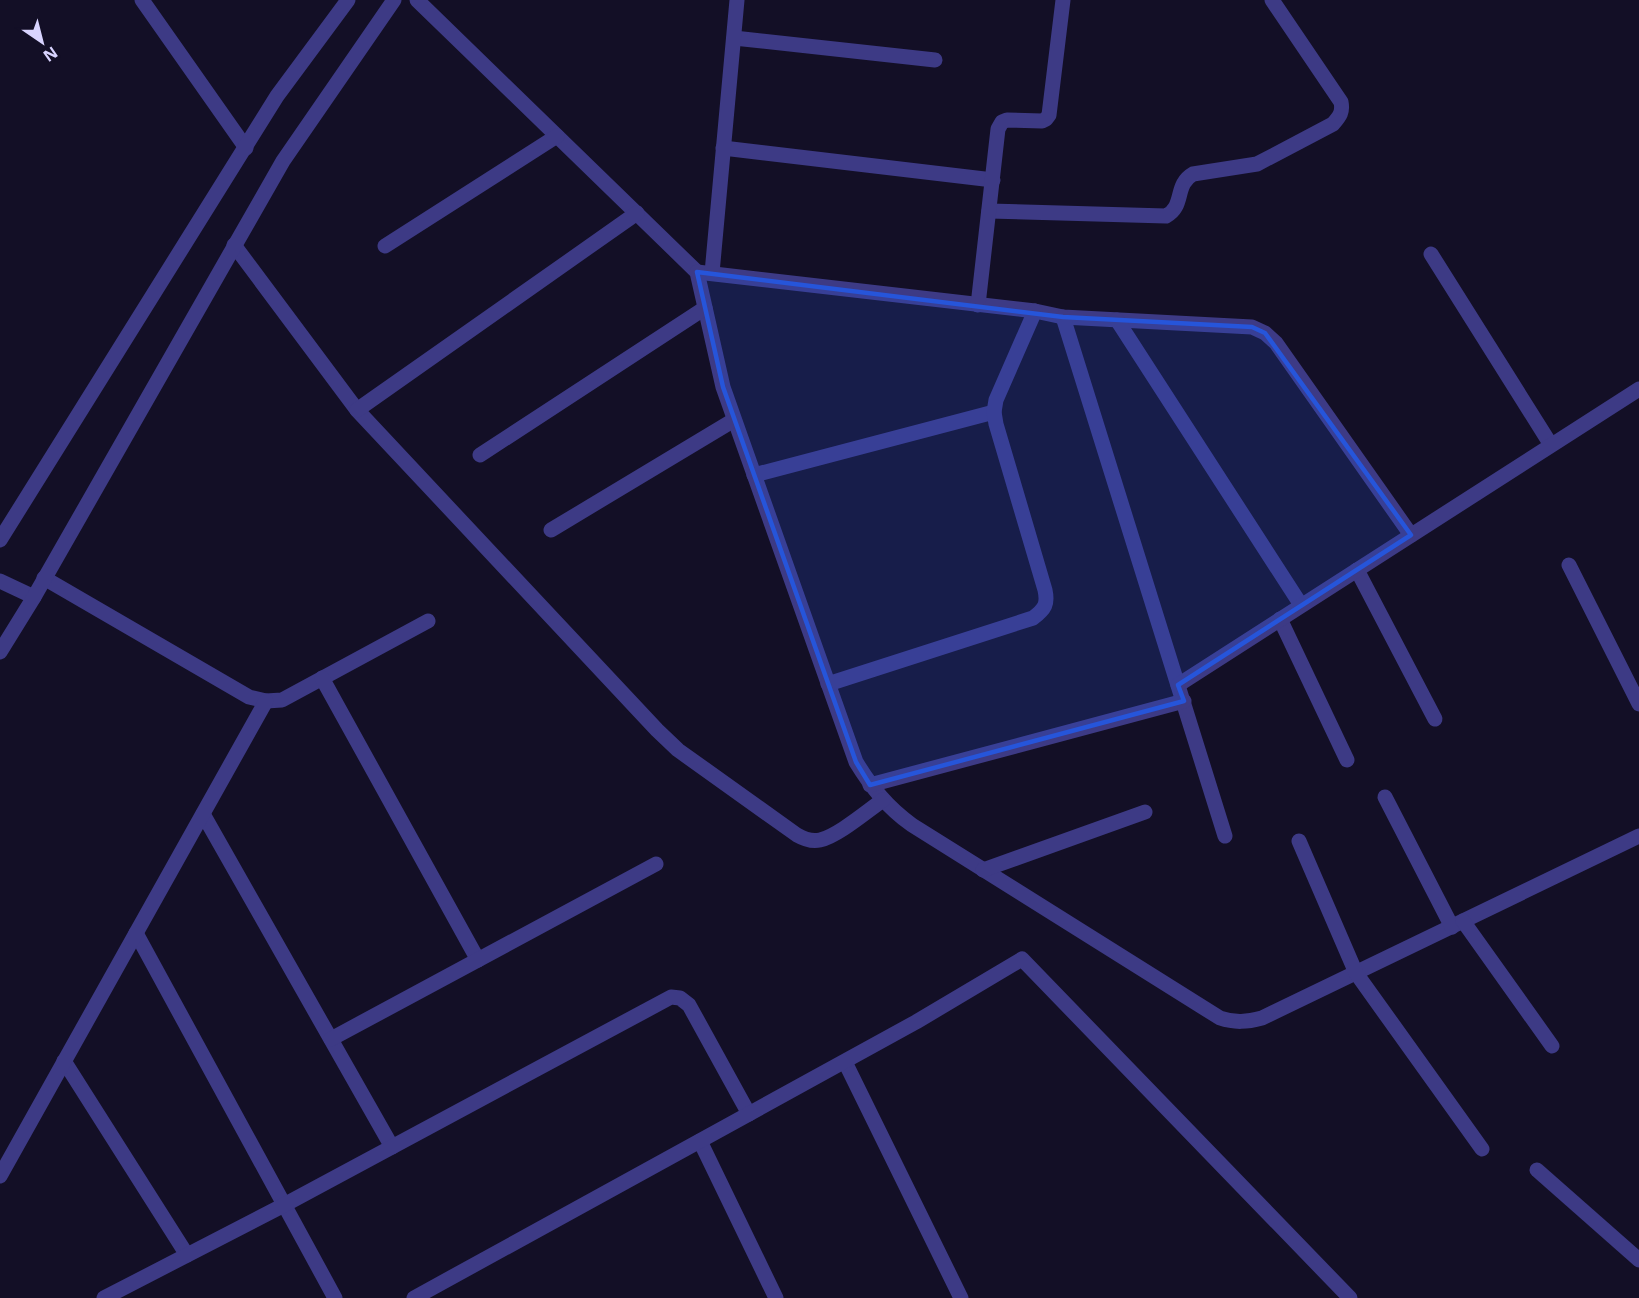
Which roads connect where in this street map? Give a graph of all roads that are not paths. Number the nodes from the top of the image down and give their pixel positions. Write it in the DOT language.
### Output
graph roads {
  1 [pos="142,0"];
  2 [pos="348,0"];
  3 [pos="394,0"];
  4 [pos="417,0"];
  5 [pos="737,0"];
  6 [pos="1063,0"];
  7 [pos="1272,0"];
  8 [pos="734,38"];
  9 [pos="936,60"];
  10 [pos="557,136"];
  11 [pos="246,148"];
  12 [pos="723,148"];
  13 [pos="993,180"];
  14 [pos="989,211"];
  15 [pos="636,213"];
  16 [pos="234,245"];
  17 [pos="385,246"];
  18 [pos="1431,254"];
  19 [pos="704,273"];
  20 [pos="978,305"];
  21 [pos="705,308"];
  22 [pos="1035,311"];
  23 [pos="1063,317"];
  24 [pos="1117,320"];
  25 [pos="1639,389"];
  26 [pos="357,410"];
  27 [pos="994,412"];
  28 [pos="735,420"];
  29 [pos="1551,445"];
  30 [pos="480,455"];
  31 [pos="754,475"];
  32 [pos="551,530"];
  33 [pos="1411,536"];
  34 [pos="0,540"];
  35 [pos="1569,565"];
  36 [pos="1357,570"];
  37 [pos="44,578"];
  38 [pos="0,581"];
  39 [pos="34,597"];
  40 [pos="1301,605"];
  41 [pos="1281,619"];
  42 [pos="428,621"];
  43 [pos="0,652"];
  44 [pos="322,678"];
  45 [pos="828,684"];
  46 [pos="1178,685"];
  47 [pos="266,701"];
  48 [pos="1184,701"];
  49 [pos="1639,704"];
  50 [pos="1435,719"];
  51 [pos="1347,760"];
  52 [pos="870,785"];
  53 [pos="1385,796"];
  54 [pos="884,800"];
  55 [pos="1145,812"];
  56 [pos="203,814"];
  57 [pos="1225,836"];
  58 [pos="1639,836"];
  59 [pos="1299,841"];
  60 [pos="656,864"];
  61 [pos="983,870"];
  62 [pos="1458,924"];
  63 [pos="136,933"];
  64 [pos="478,960"];
  65 [pos="1356,973"];
  66 [pos="331,1039"];
  67 [pos="1552,1046"];
  68 [pos="64,1061"];
  69 [pos="845,1062"];
  70 [pos="749,1114"];
  71 [pos="700,1141"];
  72 [pos="392,1147"];
  73 [pos="1482,1149"];
  74 [pos="1536,1170"];
  75 [pos="0,1176"];
  76 [pos="284,1205"];
  77 [pos="187,1255"];
  78 [pos="1639,1260"];
  79 [pos="104,1298"];
  80 [pos="335,1298"];
  81 [pos="414,1298"];
  82 [pos="776,1298"];
  83 [pos="960,1298"];
  84 [pos="1350,1298"];
  1 -- 11 [label="street"];
  2 -- 11 [label="street"];
  3 -- 16 [label="street"];
  4 -- 10 [label="street"];
  5 -- 8 [label="street"];
  6 -- 13 [label="street"];
  7 -- 14 [label="street"];
  8 -- 9 [label="street"];
  8 -- 12 [label="street"];
  10 -- 15 [label="street"];
  10 -- 17 [label="street"];
  11 -- 34 [label="street"];
  12 -- 13 [label="street"];
  12 -- 19 [label="street"];
  13 -- 14 [label="street"];
  14 -- 20 [label="street"];
  15 -- 19 [label="street"];
  15 -- 26 [label="street"];
  16 -- 26 [label="street"];
  16 -- 37 [label="street"];
  18 -- 29 [label="street"];
  19 -- 20 [label="street"];
  19 -- 21 [label="street"];
  20 -- 22 [label="street"];
  21 -- 28 [label="street"];
  21 -- 30 [label="street"];
  22 -- 23 [label="street"];
  22 -- 27 [label="street"];
  23 -- 24 [label="street"];
  23 -- 46 [label="street"];
  24 -- 33 [label="street"];
  24 -- 40 [label="street"];
  25 -- 29 [label="street"];
  26 -- 54 [label="street"];
  27 -- 31 [label="street"];
  27 -- 45 [label="street"];
  28 -- 31 [label="street"];
  28 -- 32 [label="street"];
  29 -- 33 [label="street"];
  31 -- 45 [label="street"];
  33 -- 36 [label="street"];
  35 -- 49 [label="street"];
  36 -- 40 [label="street"];
  36 -- 50 [label="street"];
  37 -- 39 [label="street"];
  37 -- 47 [label="street"];
  38 -- 39 [label="street"];
  39 -- 43 [label="street"];
  40 -- 41 [label="street"];
  41 -- 46 [label="street"];
  41 -- 51 [label="street"];
  42 -- 44 [label="street"];
  44 -- 47 [label="street"];
  44 -- 64 [label="street"];
  45 -- 52 [label="street"];
  46 -- 48 [label="street"];
  47 -- 56 [label="street"];
  48 -- 52 [label="street"];
  48 -- 57 [label="street"];
  52 -- 54 [label="street"];
  53 -- 62 [label="street"];
  54 -- 61 [label="street"];
  55 -- 61 [label="street"];
  56 -- 63 [label="street"];
  56 -- 66 [label="street"];
  58 -- 62 [label="street"];
  59 -- 65 [label="street"];
  60 -- 64 [label="street"];
  61 -- 65 [label="street"];
  62 -- 65 [label="street"];
  62 -- 67 [label="street"];
  63 -- 68 [label="street"];
  63 -- 76 [label="street"];
  64 -- 66 [label="street"];
  65 -- 73 [label="street"];
  66 -- 72 [label="street"];
  68 -- 75 [label="street"];
  68 -- 77 [label="street"];
  69 -- 70 [label="street"];
  69 -- 83 [label="street"];
  69 -- 84 [label="street"];
  70 -- 71 [label="street"];
  70 -- 72 [label="street"];
  71 -- 81 [label="street"];
  71 -- 82 [label="street"];
  72 -- 76 [label="street"];
  74 -- 78 [label="street"];
  76 -- 77 [label="street"];
  76 -- 80 [label="street"];
  77 -- 79 [label="street"];
}
